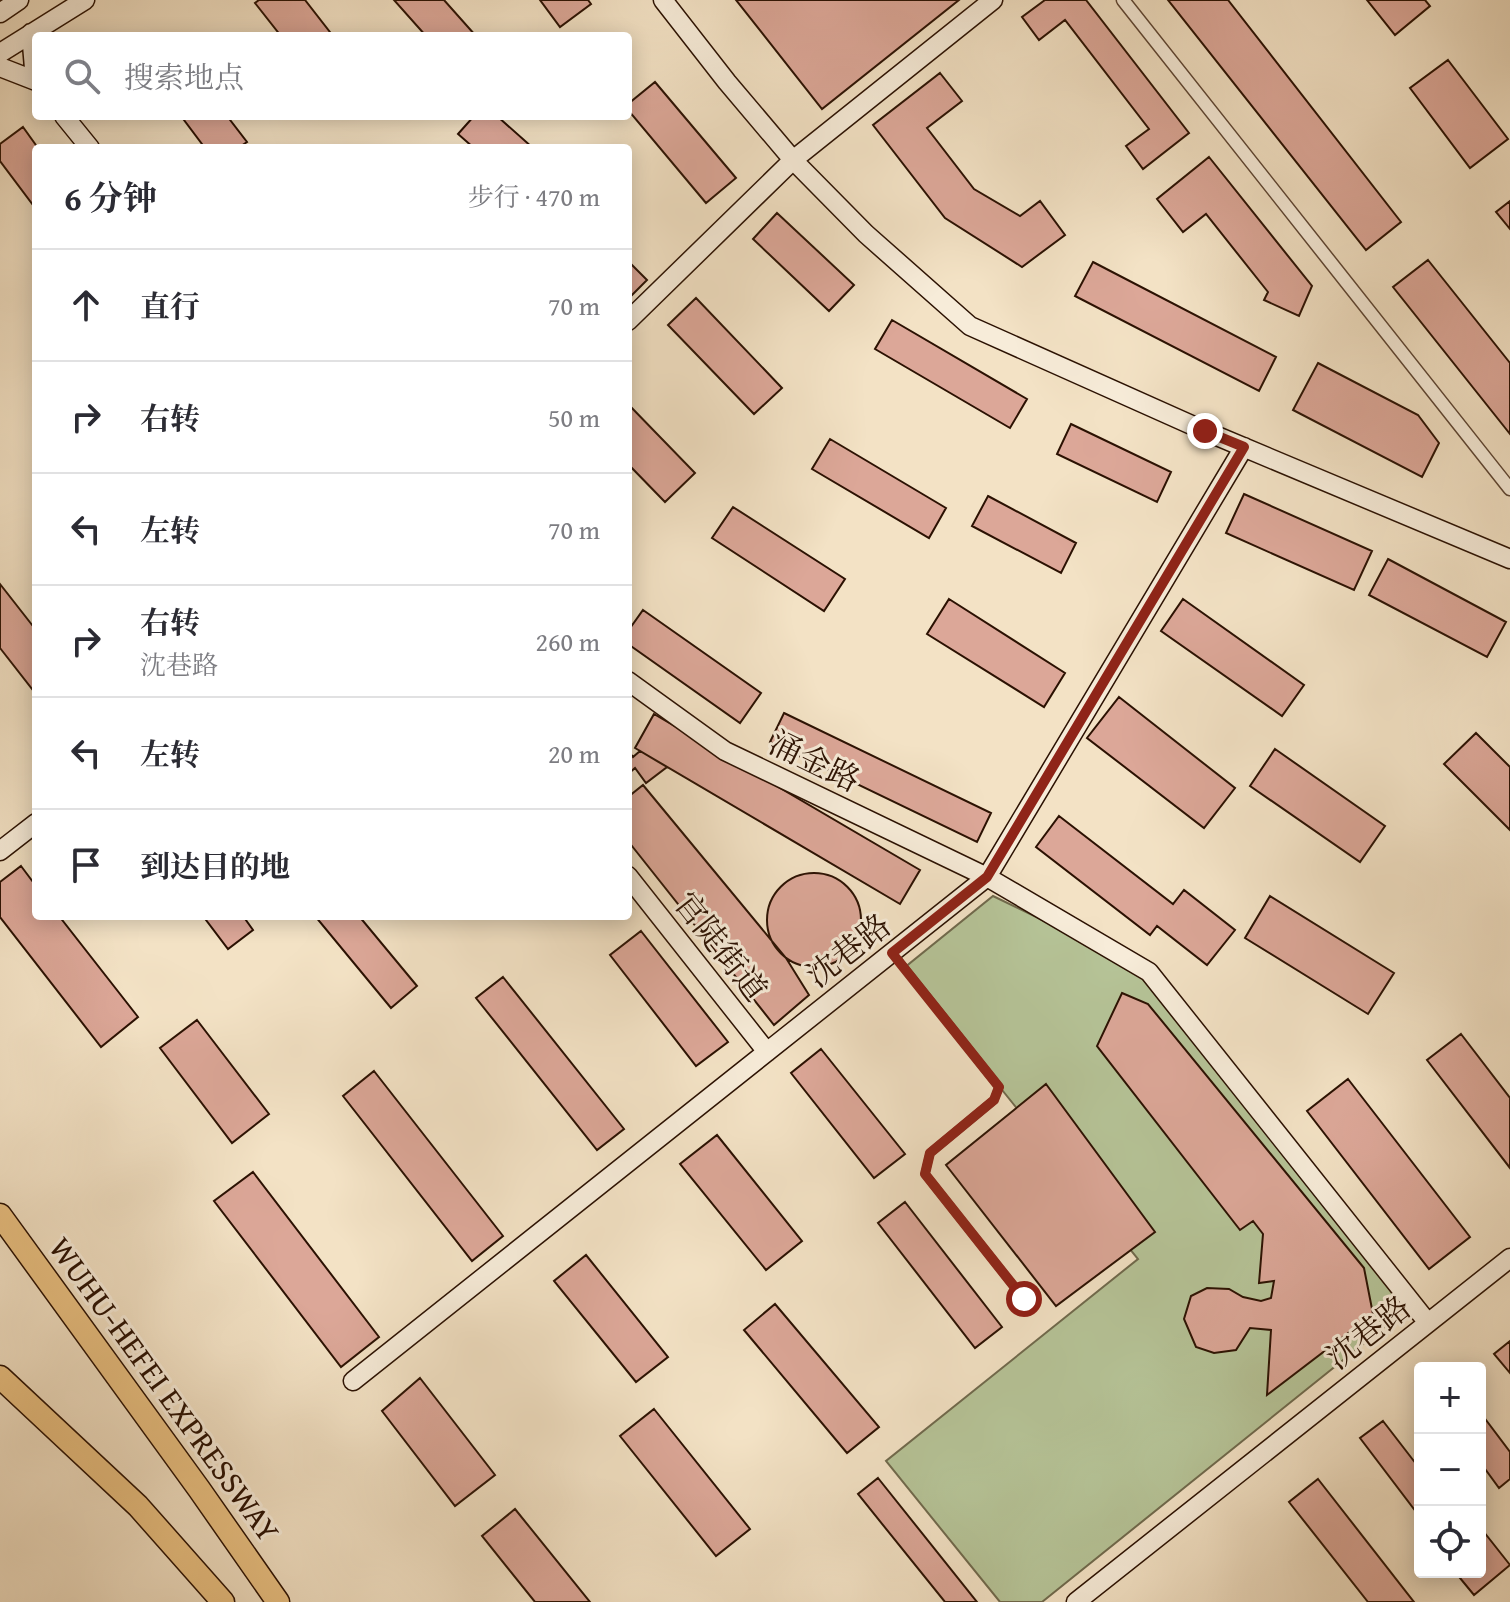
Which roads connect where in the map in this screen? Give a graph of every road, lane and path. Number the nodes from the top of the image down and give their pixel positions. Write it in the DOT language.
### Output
graph roads {
  1 [pos="19,0"];
  2 [pos="85,0"];
  3 [pos="663,0"];
  4 [pos="993,0"];
  5 [pos="1123,0"];
  6 [pos="0,13"];
  7 [pos="33,32"];
  8 [pos="31,33"];
  9 [pos="32,45"];
  10 [pos="0,53"];
  11 [pos="0,67"];
  12 [pos="32,79"];
  13 [pos="67,120"];
  14 [pos="87,144"];
  15 [pos="793,160"];
  16 [pos="632,317"];
  17 [pos="1244,447"];
  18 [pos="1510,489"];
  19 [pos="1510,559"];
  20 [pos="632,684"];
  21 [pos="32,826"];
  22 [pos="0,851"];
  23 [pos="987,877"];
  24 [pos="632,881"];
  25 [pos="892,953"];
  26 [pos="767,1052"];
  27 [pos="0,1215"];
  28 [pos="1510,1258"];
  29 [pos="1024,1299"];
  30 [pos="1428,1323"];
  31 [pos="0,1377"];
  32 [pos="353,1381"];
  33 [pos="223,1602"];
  34 [pos="278,1602"];
  35 [pos="1076,1602"];
  1 -- 6 [label="street"];
  2 -- 7 [label="street"];
  3 -- 15 [label="street"];
  4 -- 15 [label="street"];
  5 -- 18 [label="street"];
  8 -- 9 [label="street"];
  8 -- 10 [label="street"];
  11 -- 12 [label="street"];
  13 -- 14 [label="street"];
  15 -- 16 [label="street"];
  15 -- 17 [label="street"];
  17 -- 19 [label="street"];
  17 -- 23 [label="street, 沈巷路"];
  20 -- 23 [label="street, 涌金路"];
  21 -- 22 [label="street"];
  23 -- 25 [label="street, 沈巷路"];
  23 -- 30 [label="street, 涌金路"];
  24 -- 26 [label="street, 官陡街道"];
  25 -- 26 [label="street, 沈巷路"];
  25 -- 29 [label="lane"];
  26 -- 32 [label="street, 沈巷路"];
  27 -- 34 [label="highway, WUHU-HEFEI EXPRESSWAY"];
  28 -- 30 [label="street, 沈巷路"];
  30 -- 35 [label="street, 沈巷路"];
  31 -- 33 [label="highway"];
}
